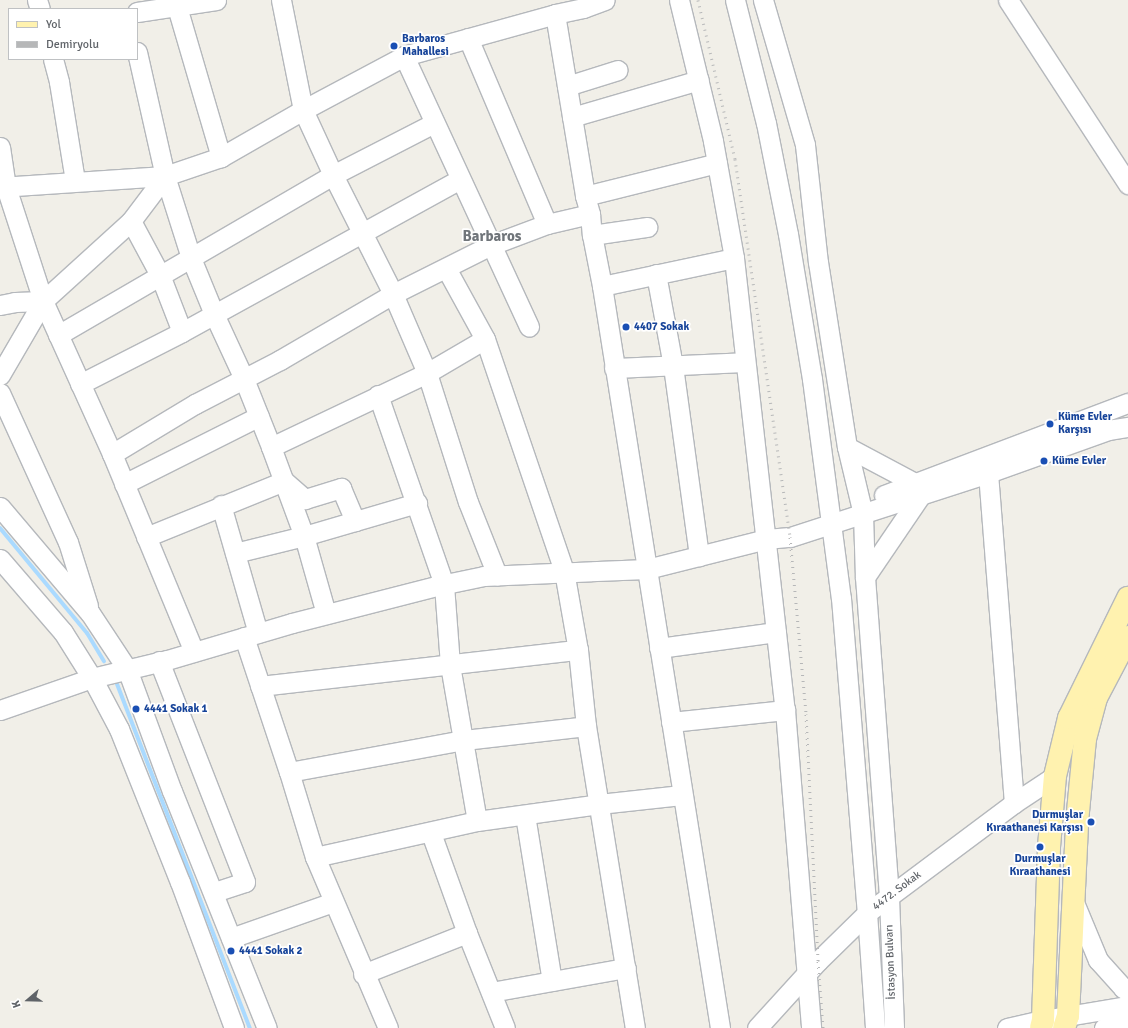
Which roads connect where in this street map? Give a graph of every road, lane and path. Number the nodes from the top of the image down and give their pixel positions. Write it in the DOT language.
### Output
graph roads {
  1 [pos="216,0"];
  2 [pos="281,0"];
  3 [pos="605,0"];
  4 [pos="679,0"];
  5 [pos="735,0"];
  6 [pos="763,0"];
  7 [pos="1008,0"];
  8 [pos="176,3"];
  9 [pos="582,4"];
  10 [pos="138,12"];
  11 [pos="555,14"];
  12 [pos="468,38"];
  13 [pos="138,56"];
  14 [pos="404,56"];
  15 [pos="53,60"];
  16 [pos="618,70"];
  17 [pos="699,80"];
  18 [pos="567,86"];
  19 [pos="303,110"];
  20 [pos="572,117"];
  21 [pos="434,123"];
  22 [pos="0,147"];
  23 [pos="221,157"];
  24 [pos="717,163"];
  25 [pos="1125,171"];
  26 [pos="333,175"];
  27 [pos="165,176"];
  28 [pos="460,179"];
  29 [pos="75,181"];
  30 [pos="3,187"];
  31 [pos="588,205"];
  32 [pos="131,221"];
  33 [pos="547,224"];
  34 [pos="646,227"];
  35 [pos="362,233"];
  36 [pos="592,235"];
  37 [pos="490,246"];
  38 [pos="191,258"];
  39 [pos="734,258"];
  40 [pos="446,268"];
  41 [pos="656,274"];
  42 [pos="160,276"];
  43 [pos="602,286"];
  44 [pos="393,294"];
  45 [pos="43,301"];
  46 [pos="0,305"];
  47 [pos="214,314"];
  48 [pos="529,327"];
  49 [pos="182,332"];
  50 [pos="58,335"];
  51 [pos="485,339"];
  52 [pos="745,362"];
  53 [pos="673,366"];
  54 [pos="614,368"];
  55 [pos="427,372"];
  56 [pos="0,375"];
  57 [pos="244,379"];
  58 [pos="80,384"];
  59 [pos="0,393"];
  60 [pos="378,395"];
  61 [pos="1128,403"];
  62 [pos="259,416"];
  63 [pos="1128,427"];
  64 [pos="271,447"];
  65 [pos="847,448"];
  66 [pos="112,454"];
  67 [pos="988,473"];
  68 [pos="284,481"];
  69 [pos="124,484"];
  70 [pos="917,489"];
  71 [pos="417,503"];
  72 [pos="221,505"];
  73 [pos="0,508"];
  74 [pos="862,509"];
  75 [pos="831,519"];
  76 [pos="355,521"];
  77 [pos="304,536"];
  78 [pos="146,537"];
  79 [pos="766,540"];
  80 [pos="235,553"];
  81 [pos="699,556"];
  82 [pos="0,559"];
  83 [pos="647,569"];
  84 [pos="564,571"];
  85 [pos="497,575"];
  86 [pos="866,577"];
  87 [pos="444,585"];
  88 [pos="1128,598"];
  89 [pos="90,613"];
  90 [pos="326,614"];
  91 [pos="776,632"];
  92 [pos="251,635"];
  93 [pos="1128,637"];
  94 [pos="659,648"];
  95 [pos="578,650"];
  96 [pos="194,652"];
  97 [pos="159,662"];
  98 [pos="450,665"];
  99 [pos="127,669"];
  100 [pos="92,678"];
  101 [pos="260,686"];
  102 [pos="0,710"];
  103 [pos="785,710"];
  104 [pos="671,722"];
  105 [pos="586,726"];
  106 [pos="464,740"];
  107 [pos="289,772"];
  108 [pos="1055,776"];
  109 [pos="682,795"];
  110 [pos="1014,803"];
  111 [pos="599,804"];
  112 [pos="525,815"];
  113 [pos="477,822"];
  114 [pos="431,833"];
  115 [pos="315,857"];
  116 [pos="214,892"];
  117 [pos="889,897"];
  118 [pos="1073,898"];
  119 [pos="333,902"];
  120 [pos="868,913"];
  121 [pos="467,933"];
  122 [pos="231,938"];
  123 [pos="626,968"];
  124 [pos="363,974"];
  125 [pos="807,974"];
  126 [pos="552,981"];
  127 [pos="1128,991"];
  128 [pos="491,992"];
  129 [pos="891,1000"];
  130 [pos="1128,1006"];
  131 [pos="1066,1022"];
  132 [pos="1042,1024"];
  133 [pos="234,1028"];
  134 [pos="267,1028"];
  135 [pos="388,1028"];
  136 [pos="505,1028"];
  137 [pos="635,1028"];
  138 [pos="720,1028"];
  139 [pos="757,1028"];
  140 [pos="811,1028"];
  141 [pos="875,1028"];
  142 [pos="894,1028"];
  143 [pos="902,1028"];
  144 [pos="1007,1028"];
  1 -- 8 [label="street"];
  2 -- 19 [label="street"];
  3 -- 9 [label="street"];
  4 -- 17 [label="street"];
  5 -- 75 [label="street, İstasyon Bulvarı"];
  6 -- 65 [label="street, İstasyon Bulvarı"];
  7 -- 25 [label="street"];
  8 -- 10 [label="street"];
  8 -- 23 [label="street"];
  9 -- 11 [label="street"];
  11 -- 12 [label="street"];
  11 -- 18 [label="street"];
  12 -- 14 [label="street"];
  12 -- 33 [label="street"];
  13 -- 27 [label="street"];
  14 -- 19 [label="street"];
  14 -- 21 [label="street"];
  15 -- 29 [label="street"];
  16 -- 18 [label="street"];
  17 -- 20 [label="street"];
  17 -- 24 [label="street"];
  18 -- 20 [label="street"];
  19 -- 23 [label="street"];
  19 -- 26 [label="street"];
  20 -- 31 [label="street"];
  21 -- 26 [label="street"];
  21 -- 28 [label="street"];
  22 -- 30 [label="street"];
  23 -- 27 [label="street"];
  24 -- 31 [label="street"];
  24 -- 39 [label="street"];
  26 -- 35 [label="street"];
  26 -- 38 [label="street"];
  27 -- 29 [label="street"];
  27 -- 32 [label="street"];
  27 -- 38 [label="street"];
  28 -- 35 [label="street"];
  28 -- 37 [label="street"];
  29 -- 30 [label="street"];
  30 -- 45 [label="street"];
  31 -- 33 [label="street"];
  31 -- 36 [label="street"];
  32 -- 42 [label="street"];
  32 -- 45 [label="street"];
  33 -- 37 [label="street"];
  34 -- 36 [label="street"];
  35 -- 44 [label="street"];
  35 -- 47 [label="street"];
  36 -- 43 [label="street"];
  37 -- 40 [label="street"];
  37 -- 48 [label="street"];
  38 -- 42 [label="street"];
  38 -- 47 [label="street"];
  39 -- 41 [label="street"];
  39 -- 52 [label="street"];
  40 -- 44 [label="street"];
  40 -- 51 [label="street"];
  41 -- 43 [label="street"];
  41 -- 53 [label="street"];
  42 -- 49 [label="street"];
  42 -- 50 [label="street"];
  43 -- 54 [label="street"];
  44 -- 55 [label="street"];
  44 -- 57 [label="street"];
  45 -- 46 [label="street"];
  45 -- 50 [label="street"];
  45 -- 56 [label="street"];
  47 -- 49 [label="street"];
  47 -- 57 [label="street"];
  49 -- 58 [label="street"];
  50 -- 58 [label="street"];
  51 -- 55 [label="street"];
  51 -- 84 [label="street"];
  52 -- 53 [label="street"];
  52 -- 79 [label="street"];
  53 -- 54 [label="street"];
  53 -- 81 [label="street"];
  54 -- 83 [label="street"];
  55 -- 60 [label="street"];
  55 -- 85 [label="street"];
  57 -- 62 [label="street"];
  57 -- 66 [label="street"];
  58 -- 66 [label="street"];
  59 -- 89 [label="street"];
  60 -- 64 [label="street"];
  60 -- 71 [label="street"];
  61 -- 70 [label="street"];
  62 -- 64 [label="street"];
  62 -- 69 [label="street"];
  63 -- 67 [label="street"];
  64 -- 68 [label="street"];
  65 -- 70 [label="street"];
  65 -- 74 [label="street, İstasyon Bulvarı"];
  66 -- 69 [label="street"];
  67 -- 70 [label="street"];
  67 -- 110 [label="street"];
  68 -- 72 [label="street"];
  68 -- 76 [label="street"];
  68 -- 77 [label="street"];
  69 -- 78 [label="street"];
  70 -- 74 [label="street"];
  70 -- 86 [label="street"];
  71 -- 76 [label="street"];
  71 -- 87 [label="street"];
  72 -- 78 [label="street"];
  72 -- 80 [label="street"];
  73 -- 89 [label="street"];
  74 -- 75 [label="street"];
  74 -- 86 [label="street, İstasyon Bulvarı"];
  75 -- 79 [label="street"];
  75 -- 120 [label="street, İstasyon Bulvarı"];
  76 -- 77 [label="street"];
  77 -- 80 [label="street"];
  77 -- 90 [label="street"];
  78 -- 96 [label="street"];
  79 -- 81 [label="street"];
  79 -- 91 [label="street"];
  80 -- 92 [label="street"];
  81 -- 83 [label="street"];
  82 -- 100 [label="street"];
  83 -- 84 [label="street"];
  83 -- 94 [label="street"];
  84 -- 85 [label="street"];
  84 -- 95 [label="street"];
  85 -- 87 [label="street"];
  86 -- 117 [label="street, İstasyon Bulvarı"];
  87 -- 90 [label="street"];
  87 -- 98 [label="street"];
  88 -- 108 [label="main road"];
  89 -- 99 [label="street"];
  90 -- 92 [label="street"];
  91 -- 94 [label="street"];
  91 -- 103 [label="street"];
  92 -- 96 [label="street"];
  92 -- 101 [label="street"];
  93 -- 118 [label="main road"];
  94 -- 104 [label="street"];
  95 -- 98 [label="street"];
  95 -- 105 [label="street"];
  96 -- 97 [label="street"];
  97 -- 99 [label="street"];
  97 -- 116 [label="street"];
  98 -- 101 [label="street"];
  98 -- 106 [label="street"];
  99 -- 100 [label="street"];
  99 -- 116 [label="street"];
  100 -- 102 [label="street"];
  100 -- 133 [label="street"];
  101 -- 107 [label="street"];
  103 -- 104 [label="street"];
  103 -- 125 [label="street"];
  104 -- 109 [label="street"];
  105 -- 106 [label="street"];
  105 -- 111 [label="street"];
  106 -- 107 [label="street"];
  106 -- 113 [label="street"];
  107 -- 115 [label="street"];
  108 -- 110 [label="street, 4472. Sokak"];
  108 -- 132 [label="main road"];
  109 -- 111 [label="street"];
  109 -- 138 [label="street"];
  110 -- 117 [label="street, 4472. Sokak"];
  111 -- 112 [label="street"];
  111 -- 123 [label="street"];
  112 -- 113 [label="street"];
  112 -- 126 [label="street"];
  113 -- 114 [label="street"];
  114 -- 115 [label="street"];
  114 -- 121 [label="street"];
  115 -- 119 [label="street"];
  116 -- 122 [label="street"];
  117 -- 120 [label="street, 4472. Sokak"];
  117 -- 129 [label="street, İstasyon Bulvarı"];
  118 -- 127 [label="street"];
  118 -- 131 [label="main road"];
  119 -- 122 [label="street"];
  119 -- 124 [label="street"];
  120 -- 125 [label="street, 4472. Sokak"];
  120 -- 141 [label="street, İstasyon Bulvarı"];
  121 -- 124 [label="street"];
  121 -- 128 [label="street"];
  122 -- 134 [label="street"];
  123 -- 126 [label="street"];
  123 -- 137 [label="street"];
  124 -- 135 [label="street"];
  125 -- 139 [label="street, 4472. Sokak"];
  125 -- 140 [label="street"];
  126 -- 128 [label="street"];
  128 -- 136 [label="street"];
  129 -- 142 [label="street, İstasyon Bulvarı"];
  129 -- 143 [label="street"];
  130 -- 131 [label="street"];
  131 -- 132 [label="street"];
  132 -- 144 [label="street"];
}
